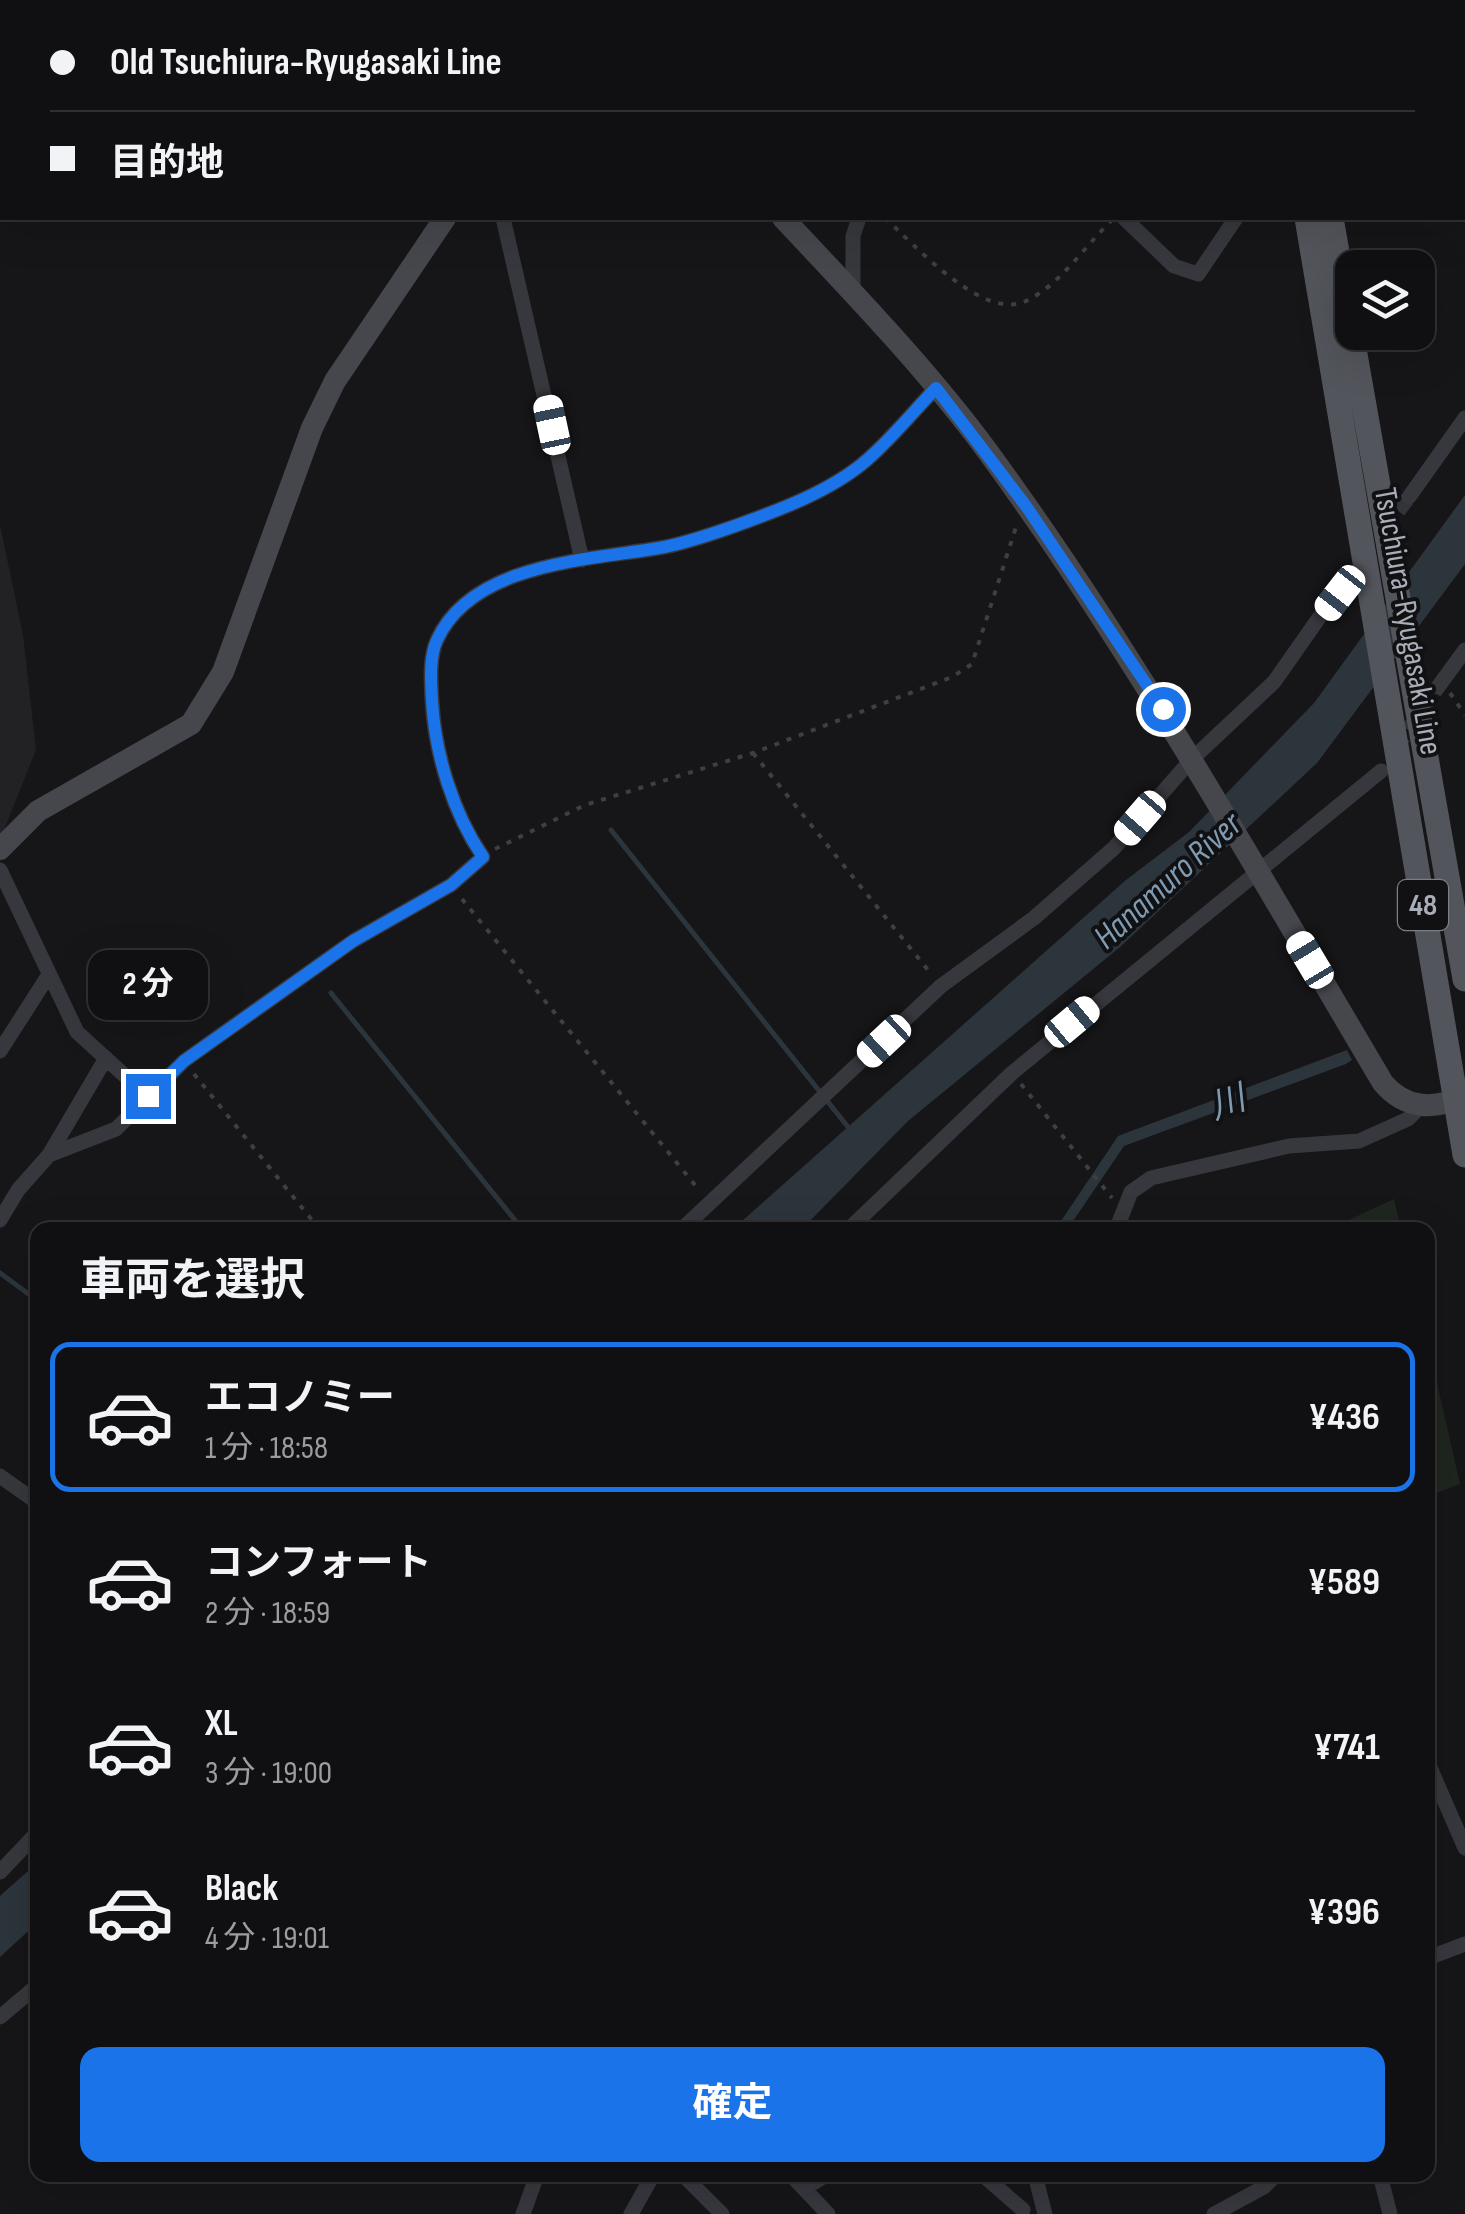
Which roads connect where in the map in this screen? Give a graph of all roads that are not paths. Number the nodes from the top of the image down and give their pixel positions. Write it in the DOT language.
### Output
graph roads {
  1 [pos="445,220"];
  2 [pos="502,220"];
  3 [pos="785,220"];
  4 [pos="858,220"];
  5 [pos="1126,220"];
  6 [pos="1235,220"];
  7 [pos="1307,220"];
  8 [pos="1331,220"];
  9 [pos="853,294"];
  10 [pos="936,388"];
  11 [pos="1465,418"];
  12 [pos="1409,497"];
  13 [pos="582,560"];
  14 [pos="1359,572"];
  15 [pos="1465,650"];
  16 [pos="1440,684"];
  17 [pos="1194,765"];
  18 [pos="1381,771"];
  19 [pos="0,849"];
  20 [pos="1253,863"];
  21 [pos="0,870"];
  22 [pos="48,976"];
  23 [pos="1465,978"];
  24 [pos="0,1052"];
  25 [pos="106,1058"];
  26 [pos="148,1096"];
  27 [pos="1460,1098"];
  28 [pos="1421,1106"];
  29 [pos="50,1155"];
  30 [pos="1465,1155"];
  31 [pos="18,1190"];
  32 [pos="0,1198"];
  33 [pos="0,1220"];
  34 [pos="692,1222"];
  35 [pos="856,1222"];
  36 [pos="1119,1222"];
  37 [pos="0,1476"];
  38 [pos="30,1497"];
  39 [pos="1435,1778"];
  40 [pos="30,1840"];
  41 [pos="1465,1848"];
  42 [pos="0,1872"];
  43 [pos="1465,1944"];
  44 [pos="1435,1955"];
  45 [pos="30,1993"];
  46 [pos="0,2017"];
  47 [pos="534,2182"];
  48 [pos="648,2182"];
  49 [pos="690,2182"];
  50 [pos="798,2182"];
  51 [pos="815,2182"];
  52 [pos="989,2182"];
  53 [pos="1037,2182"];
  54 [pos="1269,2182"];
  55 [pos="1382,2182"];
  56 [pos="804,2189"];
  57 [pos="1043,2211"];
  58 [pos="1017,2212"];
  59 [pos="523,2214"];
  60 [pos="631,2214"];
  61 [pos="722,2214"];
  62 [pos="828,2214"];
  63 [pos="1214,2214"];
  64 [pos="1390,2214"];
  1 -- 19 [label="street"];
  2 -- 13 [label="street"];
  3 -- 9 [label="street"];
  4 -- 9 [label="street"];
  5 -- 6 [label="street"];
  7 -- 14 [label="main road, Tsuchiura-Ryugasaki Line / 48"];
  8 -- 23 [label="main road, Tsuchiura-Ryugasaki Line / 48"];
  9 -- 10 [label="street"];
  10 -- 13 [label="street"];
  10 -- 17 [label="street"];
  11 -- 12 [label="street"];
  13 -- 26 [label="street"];
  14 -- 17 [label="street"];
  14 -- 27 [label="main road, Tsuchiura-Ryugasaki Line / 48"];
  15 -- 16 [label="street"];
  17 -- 20 [label="street"];
  17 -- 34 [label="street"];
  18 -- 20 [label="street"];
  20 -- 28 [label="street"];
  20 -- 35 [label="street"];
  21 -- 22 [label="street"];
  22 -- 24 [label="street"];
  22 -- 25 [label="street"];
  25 -- 26 [label="street"];
  25 -- 29 [label="street"];
  26 -- 29 [label="street"];
  27 -- 28 [label="street"];
  27 -- 30 [label="main road, Tsuchiura-Ryugasaki Line / 48"];
  28 -- 36 [label="street"];
  29 -- 31 [label="street"];
  31 -- 32 [label="street"];
  31 -- 33 [label="street"];
  37 -- 38 [label="street"];
  39 -- 41 [label="street"];
  40 -- 42 [label="street"];
  43 -- 44 [label="street"];
  45 -- 46 [label="street"];
  47 -- 59 [label="street"];
  48 -- 60 [label="street"];
  49 -- 61 [label="street"];
  50 -- 56 [label="street"];
  51 -- 56 [label="street"];
  52 -- 58 [label="street"];
  53 -- 57 [label="street"];
  54 -- 63 [label="street"];
  55 -- 64 [label="street"];
  56 -- 62 [label="street"];
  57 -- 58 [label="street"];
}
